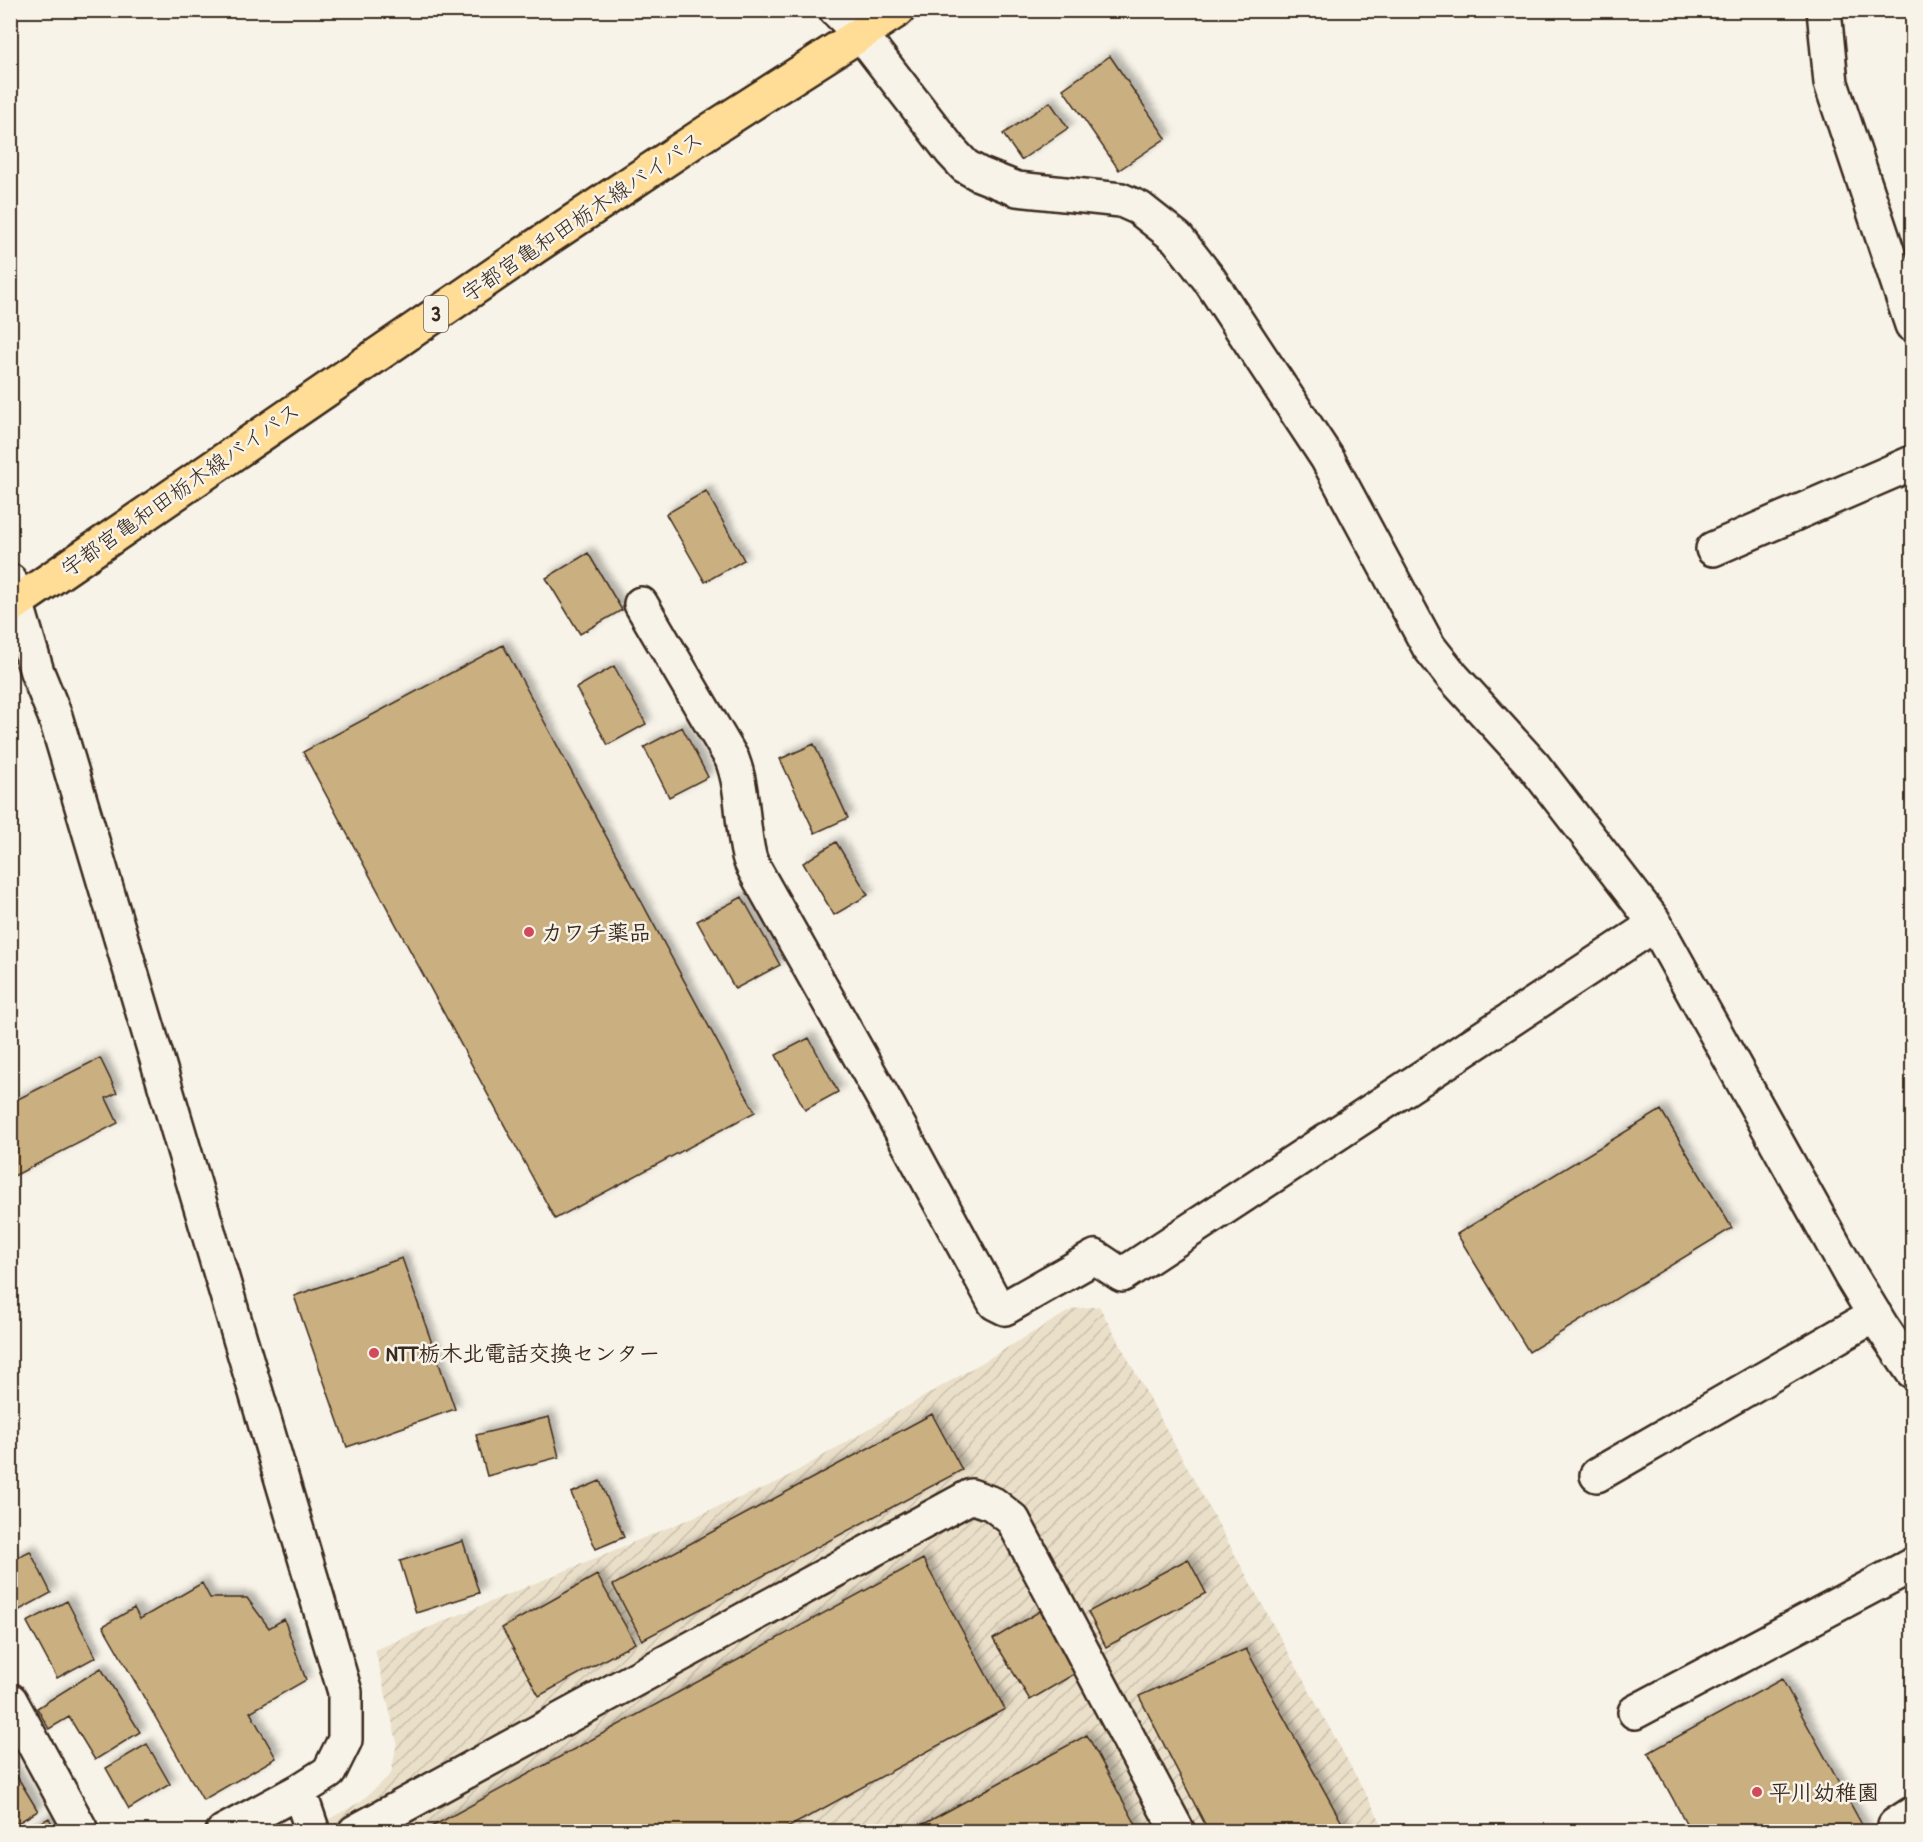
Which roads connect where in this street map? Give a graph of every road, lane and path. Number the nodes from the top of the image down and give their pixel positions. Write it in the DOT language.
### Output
graph roads {
  1 [pos="836,10"];
  2 [pos="898,10"];
  3 [pos="908,10"];
  4 [pos="1824,10"];
  5 [pos="860,33"];
  6 [pos="1912,325"];
  7 [pos="1912,463"];
  8 [pos="1713,549"];
  9 [pos="13,597"];
  10 [pos="641,604"];
  11 [pos="1653,920"];
  12 [pos="1875,1315"];
  13 [pos="1912,1371"];
  14 [pos="1597,1475"];
  15 [pos="1912,1565"];
  16 [pos="10,1700"];
  17 [pos="1635,1712"];
  18 [pos="299,1791"];
  19 [pos="82,1832"];
  20 [pos="224,1832"];
  21 [pos="313,1832"];
  22 [pos="355,1832"];
  23 [pos="1178,1832"];
  1 -- 5 [label="street"];
  2 -- 5 [label="main road, 宇都宮亀和田栃木線バイパス / 3"];
  3 -- 5 [label="main road, 宇都宮亀和田栃木線バイパス / 3"];
  4 -- 6 [label="street"];
  5 -- 9 [label="main road, 宇都宮亀和田栃木線バイパス / 3"];
  5 -- 11 [label="street"];
  7 -- 8 [label="street"];
  9 -- 18 [label="street"];
  10 -- 11 [label="street"];
  11 -- 12 [label="street"];
  12 -- 13 [label="street"];
  12 -- 14 [label="street"];
  15 -- 17 [label="street"];
  16 -- 19 [label="street"];
  18 -- 20 [label="street"];
  18 -- 21 [label="street"];
  22 -- 23 [label="street"];
}
